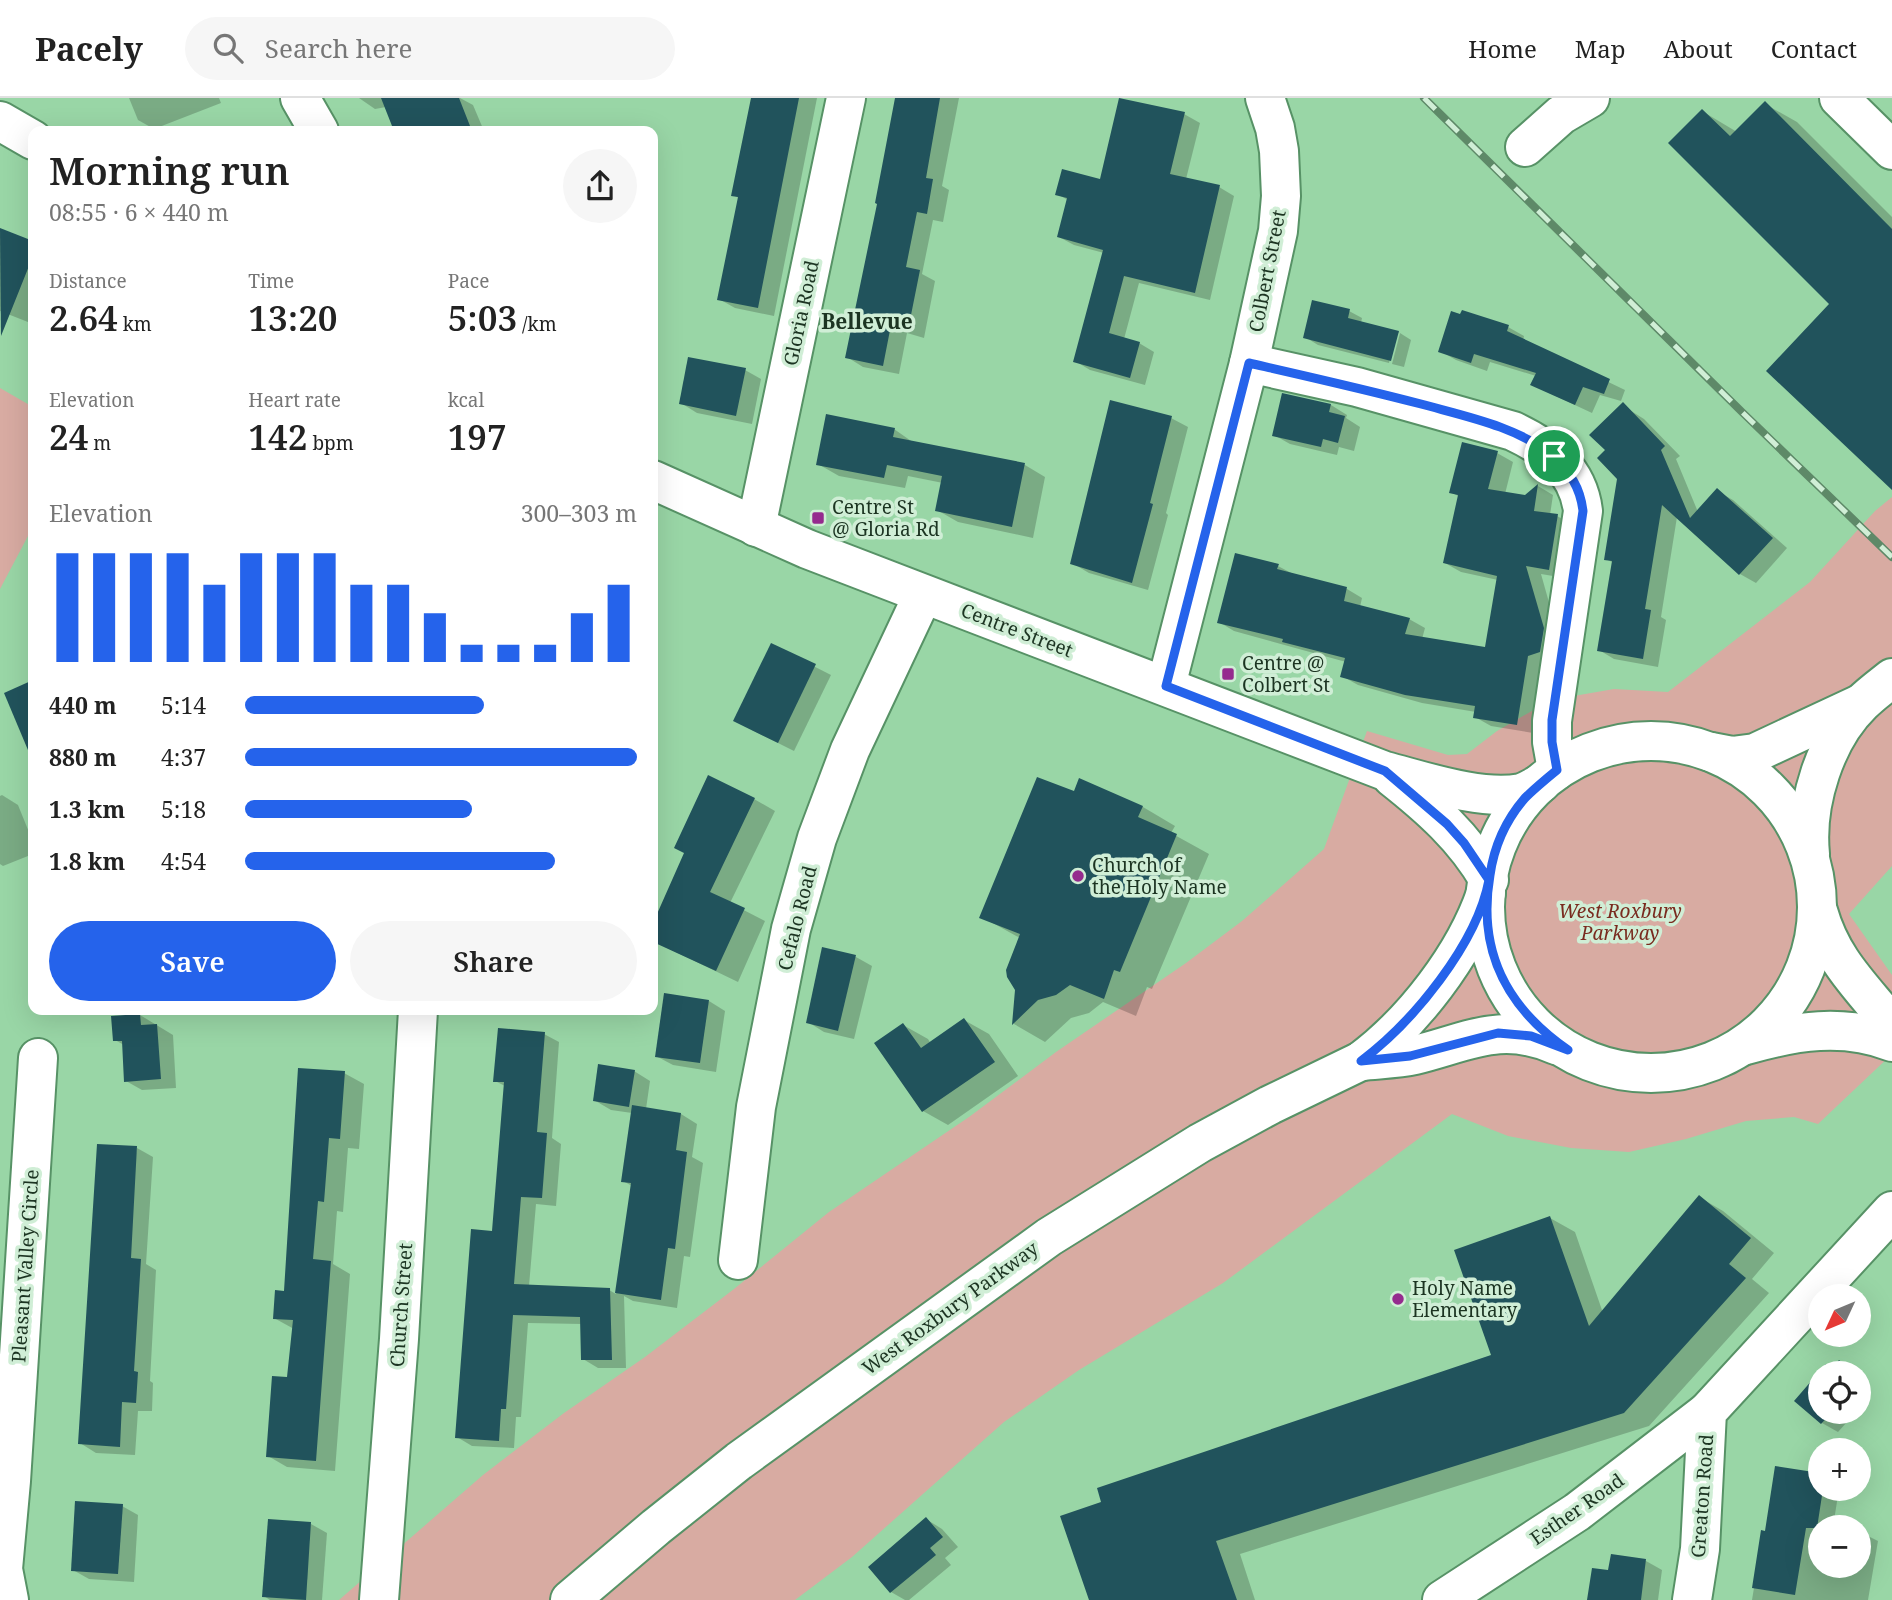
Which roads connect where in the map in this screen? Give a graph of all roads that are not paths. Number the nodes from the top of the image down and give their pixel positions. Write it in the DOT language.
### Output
graph roads {
  1 [pos="300,98"];
  2 [pos="846,98"];
  3 [pos="1265,98"];
  4 [pos="1590,98"];
  5 [pos="1839,98"];
  6 [pos="0,121"];
  7 [pos="316,126"];
  8 [pos="28,137"];
  9 [pos="1525,147"];
  10 [pos="1892,150"];
  11 [pos="1249,363"];
  12 [pos="658,482"];
  13 [pos="756,527"];
  14 [pos="923,595"];
  15 [pos="1892,678"];
  16 [pos="1166,686"];
  17 [pos="1862,703"];
  18 [pos="1711,752"];
  19 [pos="1385,771"];
  20 [pos="1549,776"];
  21 [pos="1810,860"];
  22 [pos="1488,886"];
  23 [pos="1818,909"];
  24 [pos="418,1015"];
  25 [pos="1892,1025"];
  26 [pos="1892,1042"];
  27 [pos="1741,1047"];
  28 [pos="1568,1050"];
  29 [pos="38,1058"];
  30 [pos="1361,1061"];
  31 [pos="1892,1211"];
  32 [pos="738,1260"];
  33 [pos="1707,1412"];
  34 [pos="9,1600"];
  35 [pos="379,1600"];
  36 [pos="570,1600"];
  37 [pos="1442,1600"];
  38 [pos="1692,1600"];
  1 -- 7 [label="street"];
  2 -- 13 [label="street, Gloria Road"];
  3 -- 11 [label="street, Colbert Street"];
  4 -- 9 [label="street"];
  5 -- 10 [label="street"];
  6 -- 8 [label="street"];
  11 -- 16 [label="street, Colbert Street"];
  11 -- 20 [label="street"];
  12 -- 13 [label="street, Centre Street"];
  13 -- 14 [label="street, Centre Street"];
  14 -- 16 [label="street, Centre Street"];
  14 -- 32 [label="street, Cefalo Road"];
  15 -- 17 [label="street"];
  16 -- 19 [label="street, Centre Street"];
  17 -- 18 [label="street"];
  17 -- 21 [label="street"];
  18 -- 20 [label="street"];
  18 -- 21 [label="street"];
  19 -- 20 [label="street, Centre Street"];
  19 -- 22 [label="street, Centre Street"];
  20 -- 22 [label="street"];
  21 -- 23 [label="street"];
  22 -- 28 [label="street"];
  22 -- 30 [label="street, West Roxbury Parkway"];
  23 -- 25 [label="street"];
  23 -- 27 [label="street"];
  24 -- 35 [label="street, Church Street"];
  26 -- 27 [label="street"];
  27 -- 28 [label="street"];
  28 -- 30 [label="street, West Roxbury Parkway"];
  29 -- 34 [label="street, Pleasant Valley Circle"];
  30 -- 36 [label="street, West Roxbury Parkway"];
  31 -- 33 [label="street, Greaton Road"];
  33 -- 37 [label="street, Esther Road"];
  33 -- 38 [label="street, Greaton Road"];
}
